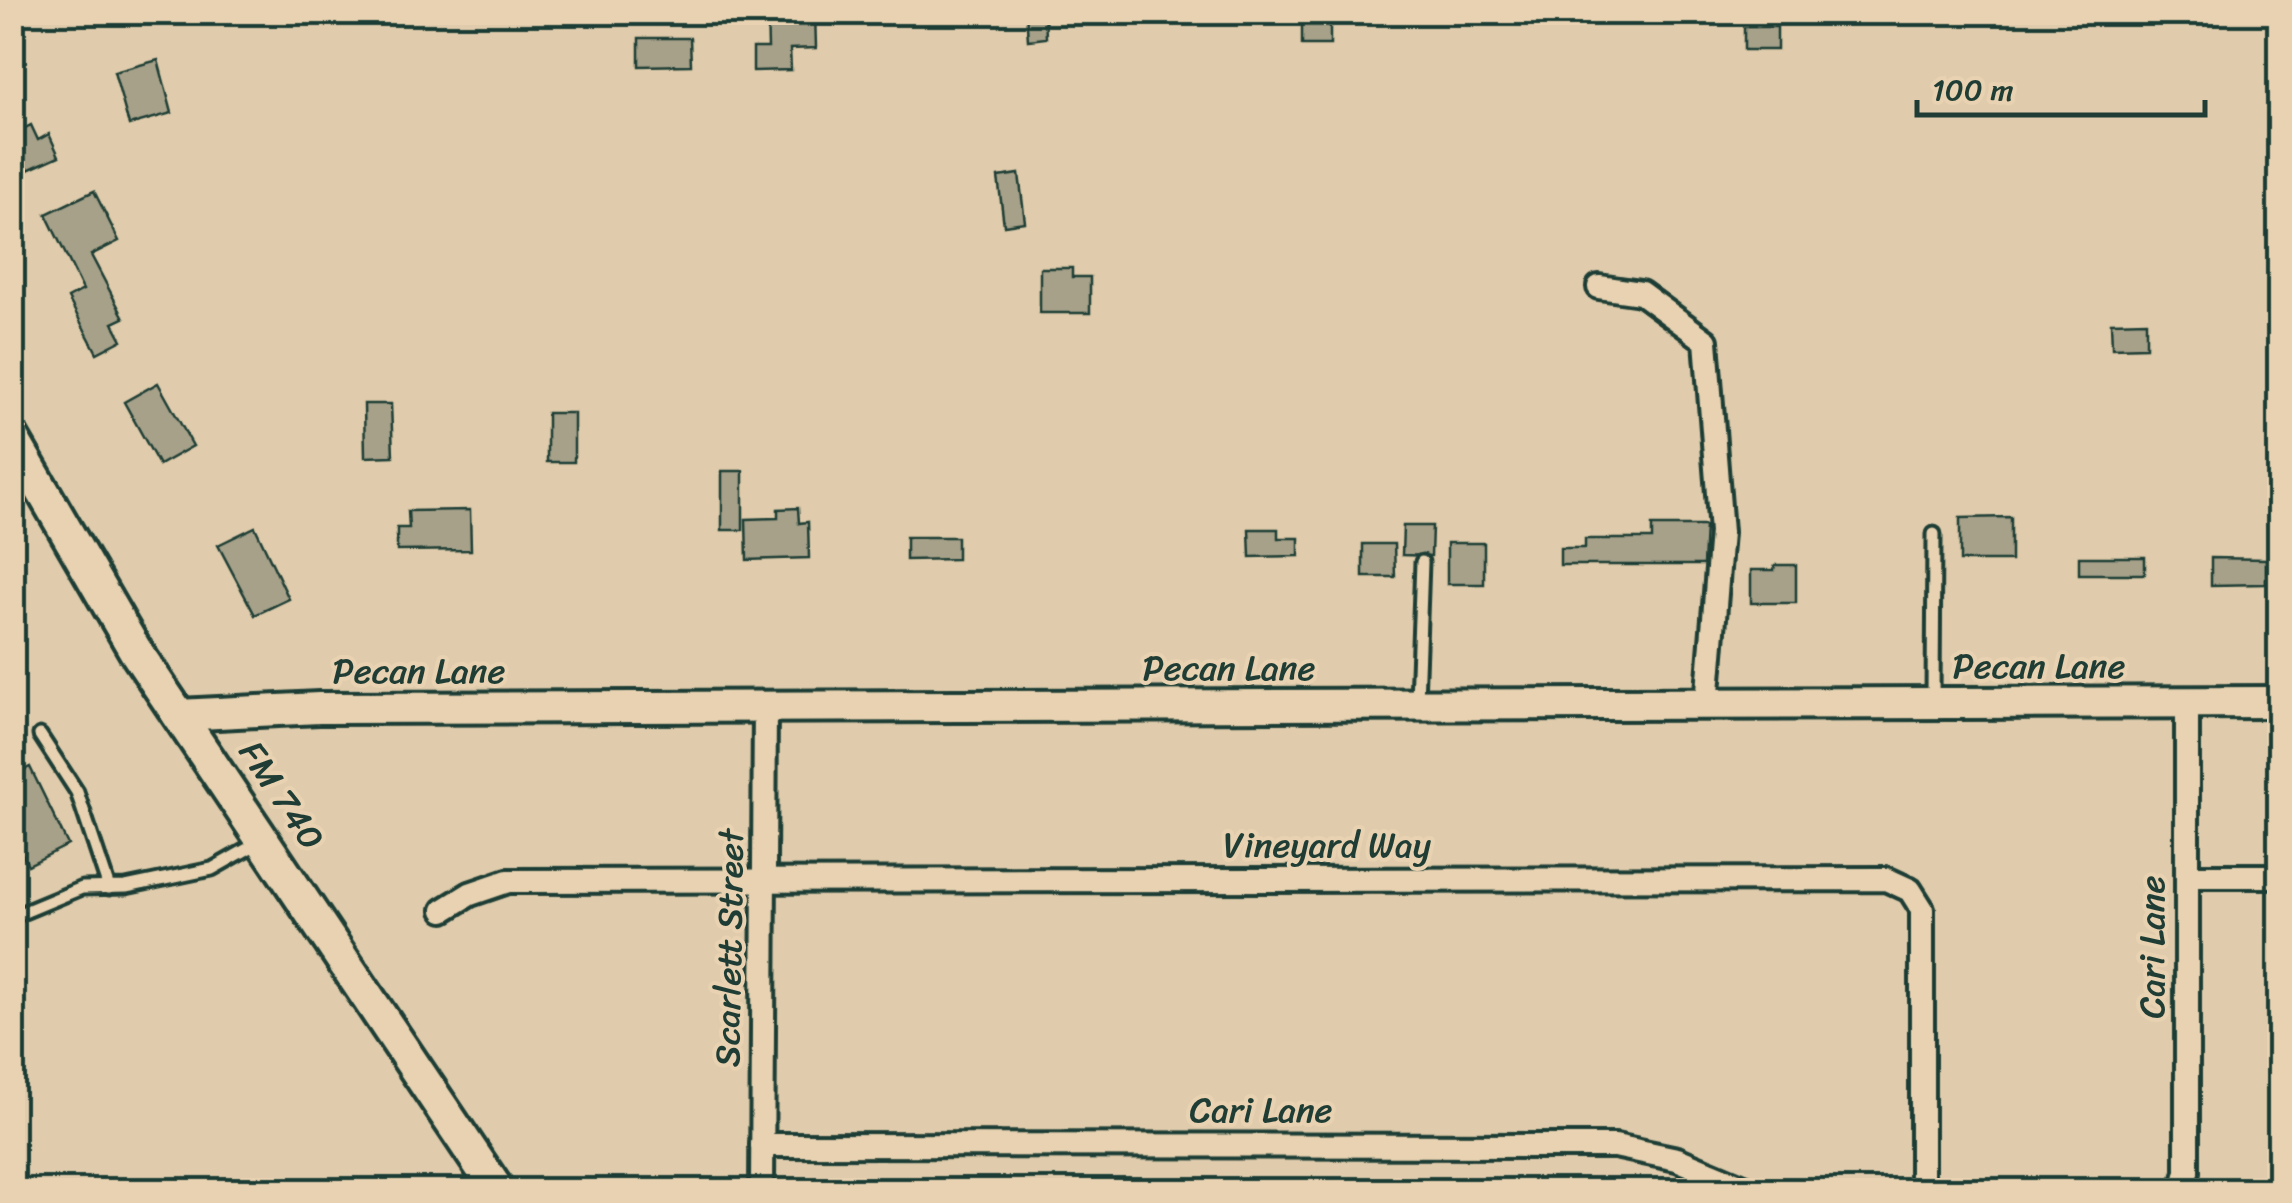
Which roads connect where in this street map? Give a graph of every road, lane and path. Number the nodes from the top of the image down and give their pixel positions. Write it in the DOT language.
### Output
graph roads {
  1 [pos="1599,288"];
  2 [pos="12,438"];
  3 [pos="1934,534"];
  4 [pos="1422,562"];
  5 [pos="2280,702"];
  6 [pos="2187,703"];
  7 [pos="1707,704"];
  8 [pos="1933,704"];
  9 [pos="1417,705"];
  10 [pos="765,707"];
  11 [pos="179,715"];
  12 [pos="40,736"];
  13 [pos="264,839"];
  14 [pos="2187,876"];
  15 [pos="2280,876"];
  16 [pos="766,881"];
  17 [pos="109,888"];
  18 [pos="444,910"];
  19 [pos="12,917"];
  20 [pos="762,1145"];
  21 [pos="498,1190"];
  22 [pos="762,1190"];
  23 [pos="1752,1190"];
  24 [pos="1922,1190"];
  25 [pos="2182,1190"];
  1 -- 7 [label="street"];
  2 -- 11 [label="main road, FM 740 / FM 740"];
  3 -- 8 [label="lane"];
  4 -- 9 [label="lane"];
  5 -- 6 [label="street, Pecan Lane"];
  6 -- 8 [label="street, Pecan Lane"];
  6 -- 14 [label="street, Cari Lane"];
  7 -- 8 [label="street, Pecan Lane"];
  7 -- 9 [label="street, Pecan Lane"];
  9 -- 10 [label="street, Pecan Lane"];
  10 -- 11 [label="street, Pecan Lane"];
  10 -- 16 [label="street, Scarlett Street"];
  11 -- 13 [label="main road, FM 740 / FM 740"];
  12 -- 17 [label="lane"];
  13 -- 17 [label="lane"];
  13 -- 21 [label="main road, FM 740 / FM 740"];
  14 -- 15 [label="street"];
  14 -- 25 [label="street, Cari Lane"];
  16 -- 18 [label="street, Vineyard Way"];
  16 -- 20 [label="street, Scarlett Street"];
  16 -- 24 [label="street, Vineyard Way"];
  17 -- 19 [label="lane"];
  20 -- 22 [label="street, Scarlett Street"];
  20 -- 23 [label="street, Cari Lane"];
}
